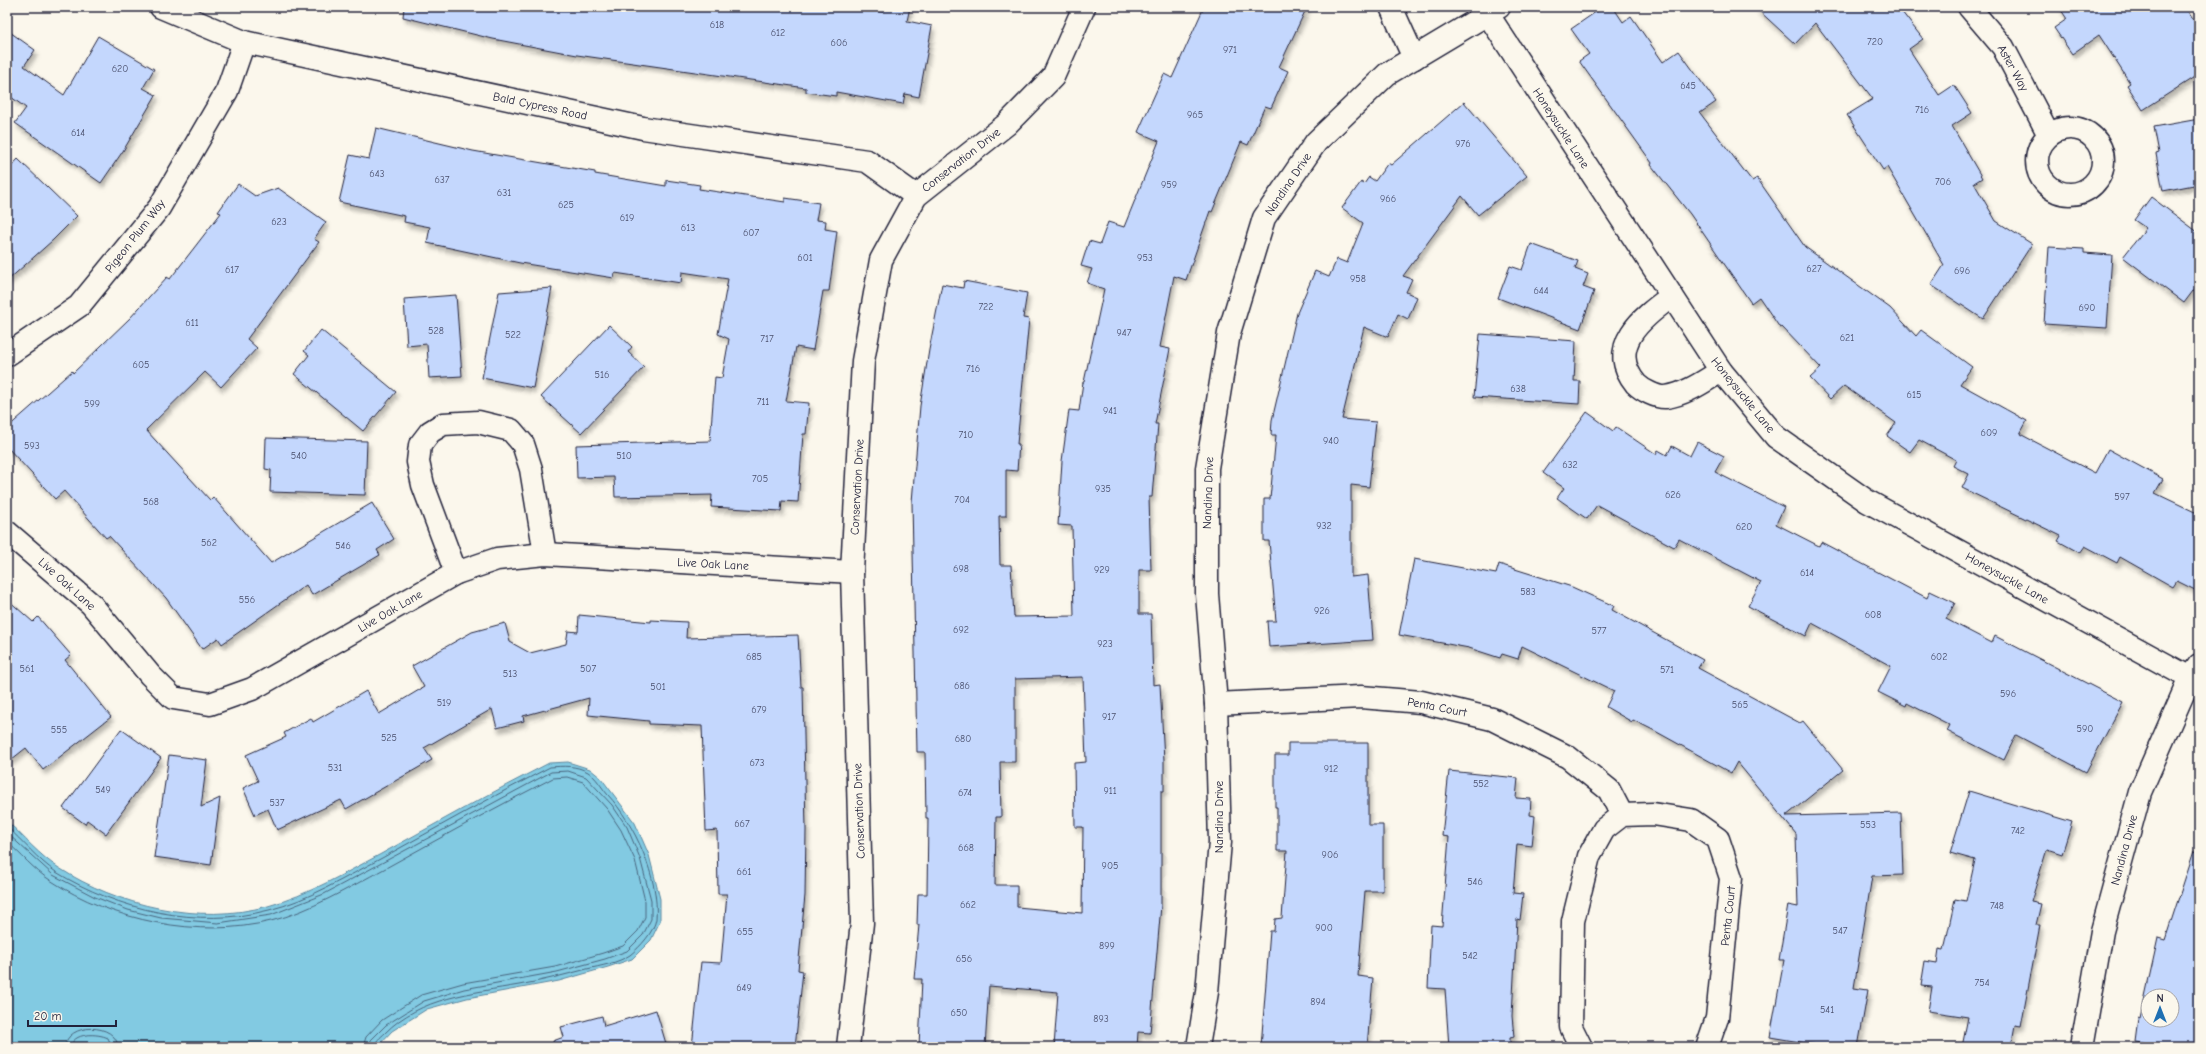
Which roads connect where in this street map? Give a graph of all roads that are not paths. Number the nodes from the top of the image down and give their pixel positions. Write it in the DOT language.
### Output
graph roads {
  1 [pos="161,7"];
  2 [pos="1084,7"];
  3 [pos="1391,7"];
  4 [pos="1969,7"];
  5 [pos="1490,9"];
  6 [pos="244,42"];
  7 [pos="1414,58"];
  8 [pos="2049,135"];
  9 [pos="916,196"];
  10 [pos="1672,296"];
  11 [pos="7,355"];
  12 [pos="1721,371"];
  13 [pos="7,532"];
  14 [pos="545,554"];
  15 [pos="852,572"];
  16 [pos="456,574"];
  17 [pos="2194,671"];
  18 [pos="1216,704"];
  19 [pos="1622,815"];
  20 [pos="848,1047"];
  21 [pos="1198,1047"];
  22 [pos="1581,1047"];
  23 [pos="1707,1047"];
  24 [pos="2082,1047"];
  1 -- 6 [label="street, Bald Cypress Road"];
  2 -- 9 [label="street, Conservation Drive"];
  3 -- 7 [label="street"];
  4 -- 8 [label="street, Aster Way"];
  5 -- 7 [label="street, Nandina Drive"];
  5 -- 10 [label="street, Honeysuckle Lane"];
  6 -- 9 [label="street, Bald Cypress Road"];
  6 -- 11 [label="street, Pigeon Plum Way"];
  7 -- 18 [label="street, Nandina Drive"];
  9 -- 15 [label="street, Conservation Drive"];
  10 -- 12 [label="street, Honeysuckle Lane"];
  10 -- 12 [label="street"];
  12 -- 17 [label="street, Honeysuckle Lane"];
  13 -- 16 [label="street, Live Oak Lane"];
  14 -- 15 [label="street, Live Oak Lane"];
  14 -- 16 [label="street, Live Oak Lane"];
  14 -- 16 [label="street"];
  15 -- 20 [label="street, Conservation Drive"];
  17 -- 24 [label="street, Nandina Drive"];
  18 -- 19 [label="street, Penta Court"];
  18 -- 21 [label="street, Nandina Drive"];
  19 -- 22 [label="street"];
  19 -- 23 [label="street, Penta Court"];
}
